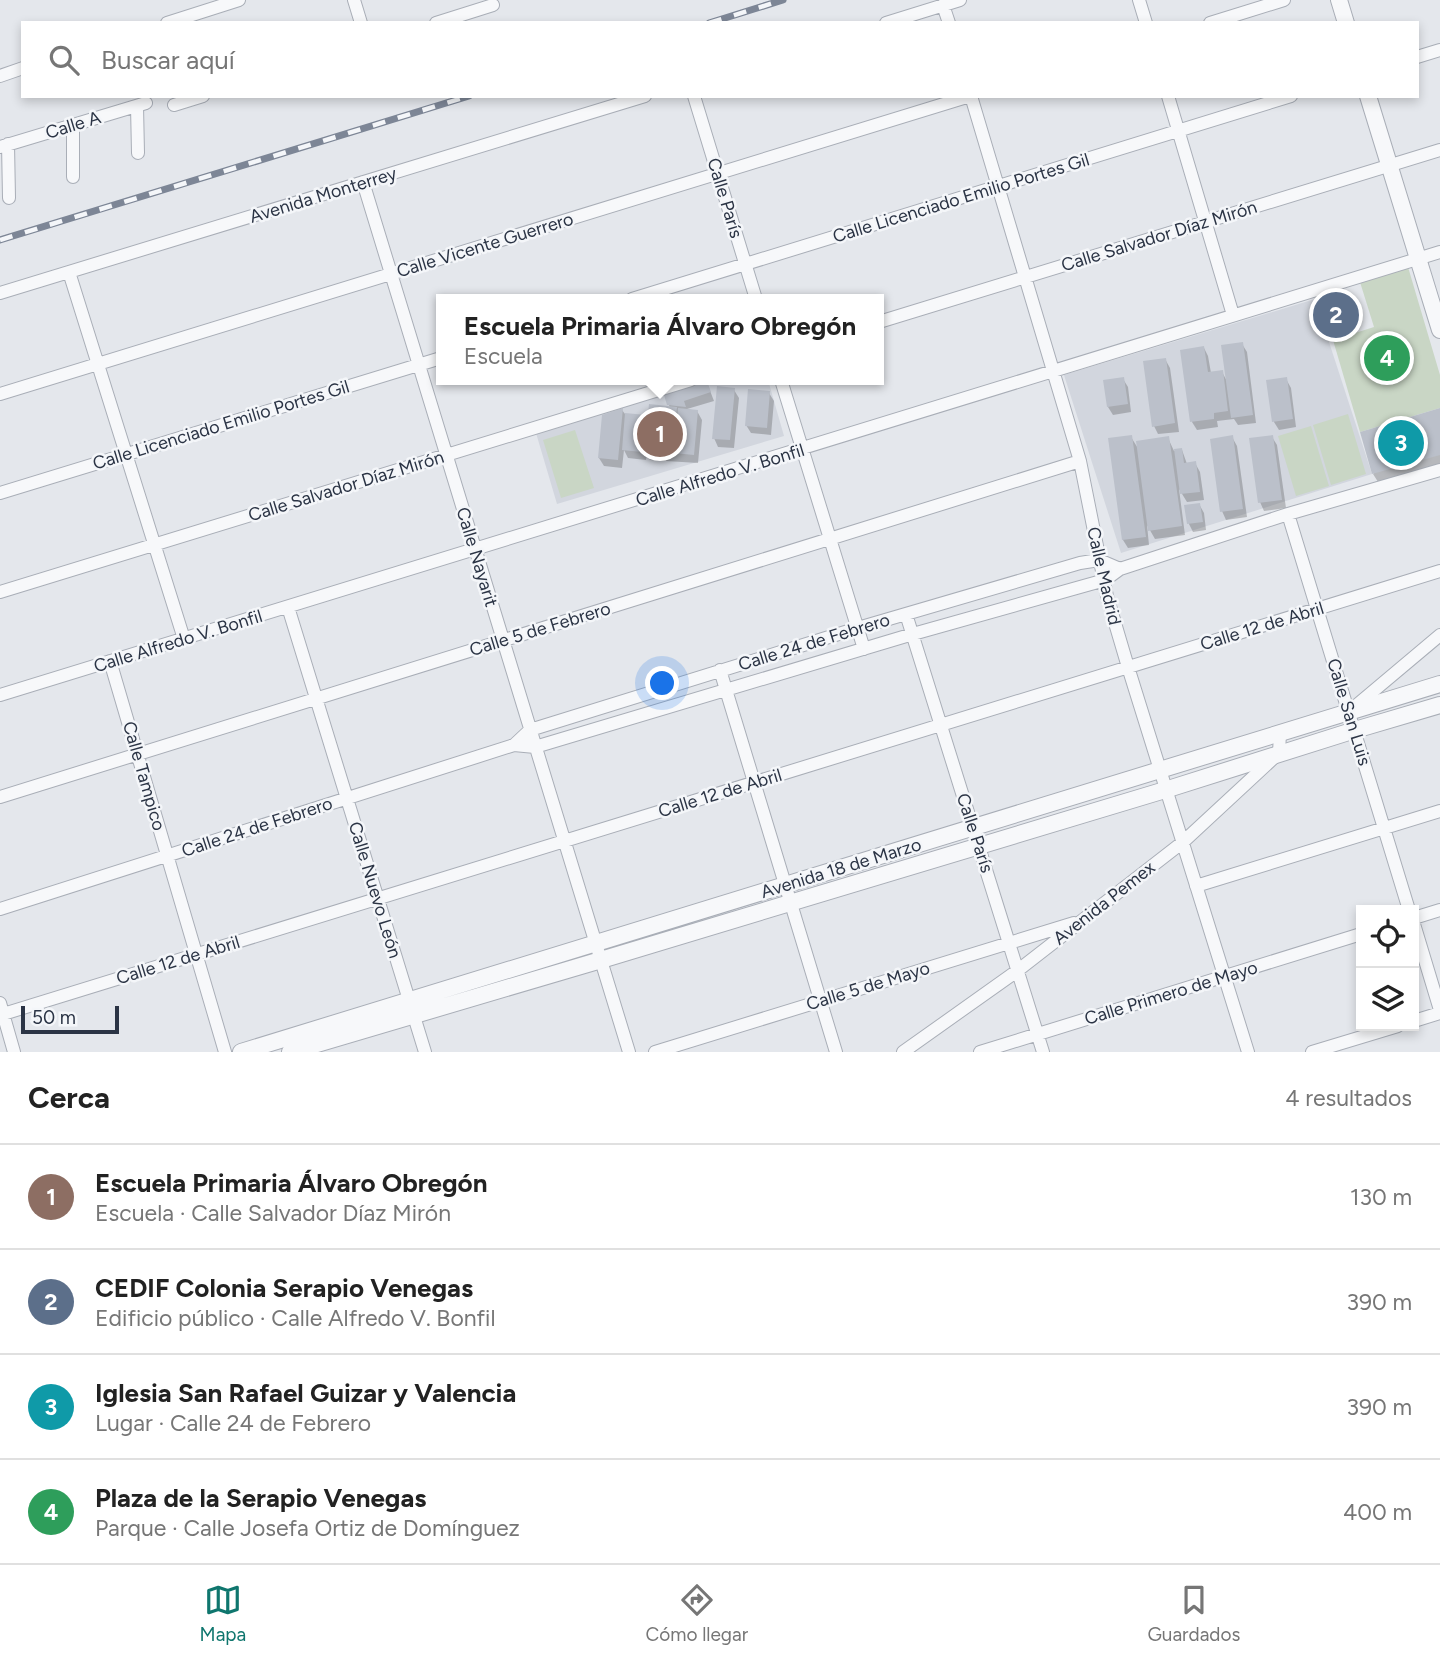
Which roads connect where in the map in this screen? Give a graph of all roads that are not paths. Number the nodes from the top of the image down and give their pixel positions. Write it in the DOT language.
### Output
graph roads {
  1 [pos="239,0"];
  2 [pos="354,0"];
  3 [pos="960,0"];
  4 [pos="1139,0"];
  5 [pos="1284,0"];
  6 [pos="1339,0"];
  7 [pos="493,5"];
  8 [pos="943,5"];
  9 [pos="173,21"];
  10 [pos="360,21"];
  11 [pos="442,21"];
  12 [pos="892,21"];
  13 [pos="948,21"];
  14 [pos="1145,21"];
  15 [pos="1216,21"];
  16 [pos="1345,21"];
  17 [pos="1440,50"];
  18 [pos="1419,56"];
  19 [pos="21,69"];
  20 [pos="0,76"];
  21 [pos="197,98"];
  22 [pos="638,98"];
  23 [pos="695,98"];
  24 [pos="964,98"];
  25 [pos="971,98"];
  26 [pos="1169,98"];
  27 [pos="1285,98"];
  28 [pos="1369,98"];
  29 [pos="174,105"];
  30 [pos="73,125"];
  31 [pos="1178,131"];
  32 [pos="4,146"];
  33 [pos="1440,150"];
  34 [pos="138,153"];
  35 [pos="1390,165"];
  36 [pos="718,174"];
  37 [pos="73,177"];
  38 [pos="363,182"];
  39 [pos="998,187"];
  40 [pos="9,198"];
  41 [pos="1205,222"];
  42 [pos="1440,252"];
  43 [pos="1418,258"];
  44 [pos="745,264"];
  45 [pos="69,272"];
  46 [pos="391,274"];
  47 [pos="1025,277"];
  48 [pos="0,293"];
  49 [pos="648,294"];
  50 [pos="754,294"];
  51 [pos="1233,316"];
  52 [pos="884,320"];
  53 [pos="1440,330"];
  54 [pos="436,360"];
  55 [pos="98,364"];
  56 [pos="418,365"];
  57 [pos="1053,371"];
  58 [pos="675,385"];
  59 [pos="782,385"];
  60 [pos="0,394"];
  61 [pos="802,450"];
  62 [pos="126,454"];
  63 [pos="446,455"];
  64 [pos="1080,461"];
  65 [pos="1440,470"];
  66 [pos="0,493"];
  67 [pos="1289,514"];
  68 [pos="831,538"];
  69 [pos="155,545"];
  70 [pos="475,550"];
  71 [pos="1099,560"];
  72 [pos="1120,569"];
  73 [pos="1440,571"];
  74 [pos="1105,580"];
  75 [pos="0,592"];
  76 [pos="288,607"];
  77 [pos="1317,609"];
  78 [pos="906,614"];
  79 [pos="858,628"];
  80 [pos="913,634"];
  81 [pos="1440,635"];
  82 [pos="184,639"];
  83 [pos="503,640"];
  84 [pos="864,649"];
  85 [pos="110,662"];
  86 [pos="1128,667"];
  87 [pos="720,670"];
  88 [pos="1440,684"];
  89 [pos="725,690"];
  90 [pos="0,695"];
  91 [pos="317,699"];
  92 [pos="1440,705"];
  93 [pos="1349,712"];
  94 [pos="941,725"];
  95 [pos="530,730"];
  96 [pos="1354,730"];
  97 [pos="1280,733"];
  98 [pos="514,745"];
  99 [pos="535,747"];
  100 [pos="1279,753"];
  101 [pos="138,755"];
  102 [pos="1160,769"];
  103 [pos="754,783"];
  104 [pos="1165,790"];
  105 [pos="0,797"];
  106 [pos="347,799"];
  107 [pos="1440,811"];
  108 [pos="972,827"];
  109 [pos="1384,828"];
  110 [pos="564,841"];
  111 [pos="1183,842"];
  112 [pos="980,846"];
  113 [pos="167,856"];
  114 [pos="785,885"];
  115 [pos="1196,886"];
  116 [pos="378,898"];
  117 [pos="791,902"];
  118 [pos="1407,905"];
  119 [pos="0,909"];
  120 [pos="1440,910"];
  121 [pos="1419,916"];
  122 [pos="1081,921"];
  123 [pos="1356,936"];
  124 [pos="1419,941"];
  125 [pos="595,943"];
  126 [pos="1009,943"];
  127 [pos="196,954"];
  128 [pos="601,960"];
  129 [pos="1017,971"];
  130 [pos="1225,976"];
  131 [pos="820,1001"];
  132 [pos="412,1007"];
  133 [pos="1,1011"];
  134 [pos="1440,1011"];
  135 [pos="1419,1019"];
  136 [pos="1381,1031"];
  137 [pos="1038,1035"];
  138 [pos="15,1052"];
  139 [pos="225,1052"];
  140 [pos="241,1052"];
  141 [pos="290,1052"];
  142 [pos="425,1052"];
  143 [pos="629,1052"];
  144 [pos="654,1052"];
  145 [pos="836,1052"];
  146 [pos="903,1052"];
  147 [pos="980,1052"];
  148 [pos="1043,1052"];
  149 [pos="1248,1052"];
  150 [pos="1312,1052"];
  1 -- 9 [label="street"];
  2 -- 10 [label="street"];
  3 -- 8 [label="street"];
  4 -- 14 [label="street"];
  5 -- 15 [label="street"];
  6 -- 16 [label="street"];
  7 -- 11 [label="street"];
  8 -- 12 [label="street"];
  8 -- 13 [label="street"];
  17 -- 18 [label="street"];
  19 -- 20 [label="street"];
  21 -- 29 [label="street"];
  22 -- 38 [label="street, Avenida Monterrey"];
  23 -- 36 [label="street, Calle París"];
  24 -- 36 [label="street, Calle Vicente Guerrero"];
  25 -- 39 [label="street, Calle Madrid"];
  26 -- 31 [label="street"];
  27 -- 31 [label="street, Calle Licenciado Emilio Portes Gil"];
  28 -- 35 [label="street"];
  30 -- 32 [label="street, Calle A"];
  30 -- 34 [label="street, Calle A"];
  30 -- 37 [label="street"];
  31 -- 39 [label="street, Calle Licenciado Emilio Portes Gil"];
  31 -- 41 [label="street"];
  32 -- 40 [label="street"];
  33 -- 35 [label="street, Calle Salvador Díaz Mirón"];
  35 -- 41 [label="street, Calle Salvador Díaz Mirón"];
  35 -- 43 [label="street"];
  36 -- 44 [label="street, Calle París"];
  36 -- 46 [label="street, Calle Vicente Guerrero"];
  38 -- 45 [label="street, Avenida Monterrey"];
  38 -- 46 [label="street, Calle Nayarit"];
  39 -- 44 [label="street, Calle Licenciado Emilio Portes Gil"];
  39 -- 47 [label="street, Calle Madrid"];
  41 -- 47 [label="street, Calle Salvador Díaz Mirón"];
  41 -- 51 [label="street"];
  42 -- 43 [label="street, Calle Alfredo V. Bonfil"];
  43 -- 51 [label="street, Calle Alfredo V. Bonfil"];
  43 -- 53 [label="street"];
  44 -- 49 [label="street, Calle Licenciado Emilio Portes Gil"];
  44 -- 50 [label="street, Calle París"];
  45 -- 48 [label="street, Avenida Monterrey"];
  45 -- 55 [label="street"];
  46 -- 55 [label="street, Calle Vicente Guerrero"];
  46 -- 56 [label="street, Calle Nayarit"];
  47 -- 52 [label="street, Calle Salvador Díaz Mirón"];
  47 -- 57 [label="street, Calle Madrid"];
  51 -- 57 [label="street, Calle Alfredo V. Bonfil"];
  54 -- 56 [label="street, Calle Licenciado Emilio Portes Gil"];
  55 -- 60 [label="street, Calle Vicente Guerrero"];
  55 -- 62 [label="street"];
  56 -- 62 [label="street, Calle Licenciado Emilio Portes Gil"];
  56 -- 63 [label="street, Calle Nayarit"];
  57 -- 61 [label="street, Calle Alfredo V. Bonfil"];
  57 -- 64 [label="street, Calle Madrid"];
  58 -- 63 [label="street, Calle Salvador Díaz Mirón"];
  59 -- 61 [label="street"];
  61 -- 68 [label="street"];
  61 -- 70 [label="street, Calle Alfredo V. Bonfil"];
  62 -- 66 [label="street, Calle Licenciado Emilio Portes Gil"];
  62 -- 69 [label="street"];
  63 -- 69 [label="street, Calle Salvador Díaz Mirón"];
  63 -- 70 [label="street, Calle Nayarit"];
  64 -- 68 [label="street, Calle 5 de Febrero"];
  64 -- 71 [label="street, Calle Madrid"];
  65 -- 67 [label="street, Calle 24 de Febrero"];
  67 -- 72 [label="street, Calle 24 de Febrero"];
  67 -- 77 [label="street, Calle San Luis"];
  68 -- 79 [label="street"];
  68 -- 83 [label="street, Calle 5 de Febrero"];
  69 -- 75 [label="street, Calle Salvador Díaz Mirón"];
  69 -- 82 [label="street"];
  70 -- 76 [label="street, Calle Alfredo V. Bonfil"];
  70 -- 83 [label="street, Calle Nayarit"];
  71 -- 72 [label="street"];
  71 -- 74 [label="street, Calle Madrid"];
  71 -- 78 [label="street, Calle 24 de Febrero"];
  72 -- 74 [label="street, Calle 24 de Febrero"];
  73 -- 77 [label="street, Calle 12 de Abril"];
  74 -- 80 [label="street, Calle 24 de Febrero"];
  74 -- 86 [label="street, Calle Madrid"];
  76 -- 82 [label="street, Calle Alfredo V. Bonfil"];
  76 -- 91 [label="street, Calle Nuevo León"];
  77 -- 86 [label="street, Calle 12 de Abril"];
  77 -- 93 [label="street, Calle San Luis"];
  78 -- 79 [label="street, Calle 24 de Febrero"];
  78 -- 80 [label="street, Calle París"];
  79 -- 84 [label="street"];
  79 -- 87 [label="street, Calle 24 de Febrero"];
  80 -- 84 [label="street, Calle 24 de Febrero"];
  80 -- 94 [label="street, Calle París"];
  81 -- 93 [label="street"];
  82 -- 85 [label="street, Calle Alfredo V. Bonfil"];
  83 -- 91 [label="street, Calle 5 de Febrero"];
  83 -- 95 [label="street, Calle Nayarit"];
  84 -- 89 [label="street, Calle 24 de Febrero"];
  85 -- 90 [label="street, Calle Alfredo V. Bonfil"];
  85 -- 101 [label="street, Calle Tampico"];
  86 -- 94 [label="street, Calle 12 de Abril"];
  86 -- 102 [label="street, Calle Madrid"];
  87 -- 89 [label="street"];
  87 -- 95 [label="street, Calle 24 de Febrero"];
  88 -- 93 [label="street, Avenida 18 de Marzo"];
  89 -- 99 [label="street, Calle 24 de Febrero"];
  89 -- 103 [label="street"];
  91 -- 101 [label="street, Calle 5 de Febrero"];
  91 -- 106 [label="street, Calle Nuevo León"];
  92 -- 96 [label="street, Avenida 18 de Marzo"];
  93 -- 96 [label="street, Calle San Luis"];
  93 -- 97 [label="street, Avenida 18 de Marzo"];
  94 -- 103 [label="street, Calle 12 de Abril"];
  94 -- 108 [label="street, Calle París"];
  95 -- 98 [label="street, Calle 24 de Febrero"];
  95 -- 99 [label="street, Calle Nayarit"];
  96 -- 100 [label="street, Avenida 18 de Marzo"];
  96 -- 109 [label="street, Calle San Luis"];
  97 -- 100 [label="street"];
  97 -- 102 [label="street, Avenida 18 de Marzo"];
  98 -- 99 [label="street, Calle 24 de Febrero"];
  98 -- 106 [label="street, Calle 24 de Febrero"];
  99 -- 110 [label="street, Calle Nayarit"];
  100 -- 104 [label="street, Avenida 18 de Marzo"];
  100 -- 111 [label="street, Avenida Pemex"];
  101 -- 105 [label="street, Calle 5 de Febrero"];
  101 -- 113 [label="street, Calle Tampico"];
  102 -- 104 [label="street, Calle Madrid"];
  102 -- 108 [label="street, Avenida 18 de Marzo"];
  103 -- 110 [label="street, Calle 12 de Abril"];
  103 -- 114 [label="street"];
  104 -- 111 [label="street, Calle Madrid"];
  104 -- 112 [label="street, Avenida 18 de Marzo"];
  106 -- 113 [label="street, Calle 24 de Febrero"];
  106 -- 116 [label="street, Calle Nuevo León"];
  107 -- 109 [label="street"];
  108 -- 112 [label="street, Calle París"];
  108 -- 114 [label="street, Avenida 18 de Marzo"];
  109 -- 115 [label="street"];
  109 -- 118 [label="street, Calle San Luis"];
  110 -- 116 [label="street, Calle 12 de Abril"];
  110 -- 125 [label="street, Calle Nayarit"];
  111 -- 115 [label="street, Calle Madrid"];
  111 -- 122 [label="street, Avenida Pemex"];
  112 -- 117 [label="street, Avenida 18 de Marzo"];
  112 -- 126 [label="street, Calle París"];
  113 -- 119 [label="street, Calle 24 de Febrero"];
  113 -- 127 [label="street, Calle Tampico"];
  114 -- 117 [label="street"];
  114 -- 125 [label="street, Avenida 18 de Marzo"];
  115 -- 130 [label="street, Calle Madrid"];
  116 -- 127 [label="street, Calle 12 de Abril"];
  116 -- 132 [label="street, Calle Nuevo León"];
  117 -- 128 [label="street, Avenida 18 de Marzo"];
  117 -- 131 [label="street"];
  120 -- 121 [label="street"];
  122 -- 126 [label="street, Calle 5 de Mayo"];
  122 -- 129 [label="street, Avenida Pemex"];
  123 -- 130 [label="street, Calle Primero de Mayo"];
  124 -- 134 [label="street"];
  125 -- 128 [label="street, Calle Nayarit"];
  125 -- 132 [label="street, Avenida 18 de Marzo"];
  126 -- 129 [label="street, Calle París"];
  126 -- 131 [label="street, Calle 5 de Mayo"];
  127 -- 133 [label="street, Calle 12 de Abril"];
  127 -- 139 [label="street, Calle Tampico"];
  128 -- 132 [label="street, Avenida 18 de Marzo"];
  128 -- 143 [label="street, Calle Nayarit"];
  129 -- 137 [label="street, Calle París"];
  129 -- 146 [label="street, Avenida Pemex"];
  130 -- 137 [label="street, Calle Primero de Mayo"];
  130 -- 149 [label="street, Calle Madrid"];
  131 -- 144 [label="street, Calle 5 de Mayo"];
  131 -- 145 [label="street"];
  132 -- 140 [label="street, Avenida 18 de Marzo"];
  132 -- 141 [label="street, Avenida 18 de Marzo"];
  132 -- 142 [label="street, Calle Nuevo León"];
  133 -- 138 [label="street"];
  134 -- 135 [label="street"];
  136 -- 150 [label="street"];
  137 -- 147 [label="street, Calle Primero de Mayo"];
  137 -- 148 [label="street, Calle París"];
}
